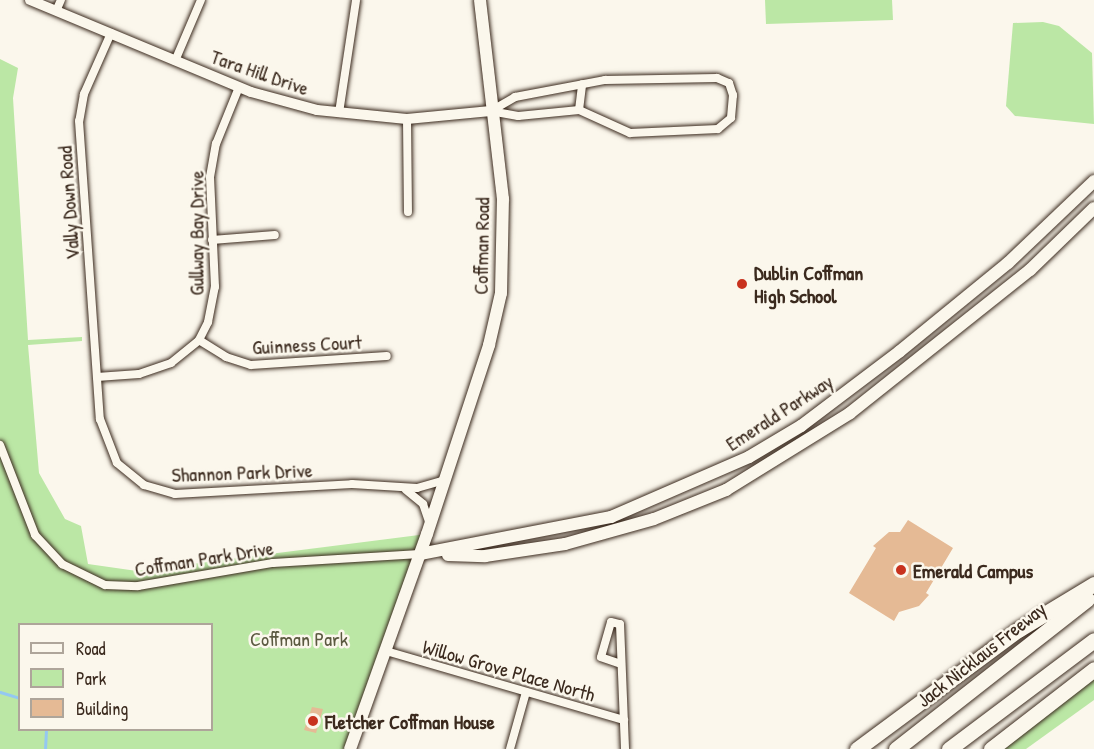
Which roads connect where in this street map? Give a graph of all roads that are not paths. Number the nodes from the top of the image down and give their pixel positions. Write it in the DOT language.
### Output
graph roads {
  1 [pos="30,0"];
  2 [pos="201,0"];
  3 [pos="356,0"];
  4 [pos="480,0"];
  5 [pos="59,5"];
  6 [pos="111,33"];
  7 [pos="175,61"];
  8 [pos="582,84"];
  9 [pos="239,87"];
  10 [pos="579,110"];
  11 [pos="491,111"];
  12 [pos="339,113"];
  13 [pos="407,119"];
  14 [pos="1094,181"];
  15 [pos="1094,208"];
  16 [pos="408,212"];
  17 [pos="275,234"];
  18 [pos="212,240"];
  19 [pos="199,340"];
  20 [pos="387,356"];
  21 [pos="97,376"];
  22 [pos="0,445"];
  23 [pos="445,480"];
  24 [pos="397,486"];
  25 [pos="430,525"];
  26 [pos="420,554"];
  27 [pos="1094,584"];
  28 [pos="1094,594"];
  29 [pos="1094,640"];
  30 [pos="386,651"];
  31 [pos="621,663"];
  32 [pos="1094,669"];
  33 [pos="526,692"];
  34 [pos="624,720"];
  35 [pos="350,749"];
  36 [pos="510,749"];
  37 [pos="625,749"];
  38 [pos="857,749"];
  39 [pos="896,749"];
  40 [pos="949,749"];
  41 [pos="991,749"];
  1 -- 5 [label="street, Tara Hill Drive"];
  2 -- 7 [label="street"];
  3 -- 12 [label="street"];
  4 -- 11 [label="main road, Coffman Road"];
  5 -- 6 [label="street, Tara Hill Drive"];
  6 -- 7 [label="street, Tara Hill Drive"];
  6 -- 21 [label="street, Vally Down Road"];
  7 -- 9 [label="street, Tara Hill Drive"];
  8 -- 10 [label="street"];
  8 -- 10 [label="street"];
  8 -- 11 [label="street"];
  9 -- 12 [label="street, Tara Hill Drive"];
  9 -- 18 [label="street, Gullway Bay Drive"];
  10 -- 11 [label="street"];
  11 -- 13 [label="street, Tara Hill Drive"];
  11 -- 23 [label="main road, Coffman Road"];
  12 -- 13 [label="street, Tara Hill Drive"];
  13 -- 16 [label="street"];
  14 -- 26 [label="main road, Emerald Parkway"];
  15 -- 26 [label="main road, Emerald Parkway"];
  17 -- 18 [label="street"];
  18 -- 19 [label="street, Gullway Bay Drive"];
  19 -- 20 [label="street, Guinness Court"];
  19 -- 21 [label="street"];
  21 -- 24 [label="street, Shannon Park Drive"];
  22 -- 26 [label="street, Coffman Park Drive"];
  23 -- 24 [label="street, Shannon Park Drive"];
  23 -- 25 [label="main road, Coffman Road"];
  24 -- 25 [label="street"];
  25 -- 26 [label="main road, Coffman Road"];
  26 -- 30 [label="main road"];
  27 -- 38 [label="highway"];
  28 -- 39 [label="highway, Jack Nicklaus Freeway"];
  29 -- 40 [label="highway"];
  30 -- 33 [label="street, Willow Grove Place North"];
  30 -- 35 [label="main road"];
  31 -- 31 [label="street"];
  31 -- 34 [label="street"];
  32 -- 41 [label="highway"];
  33 -- 34 [label="street, Willow Grove Place North"];
  33 -- 36 [label="street"];
  34 -- 37 [label="street"];
}
